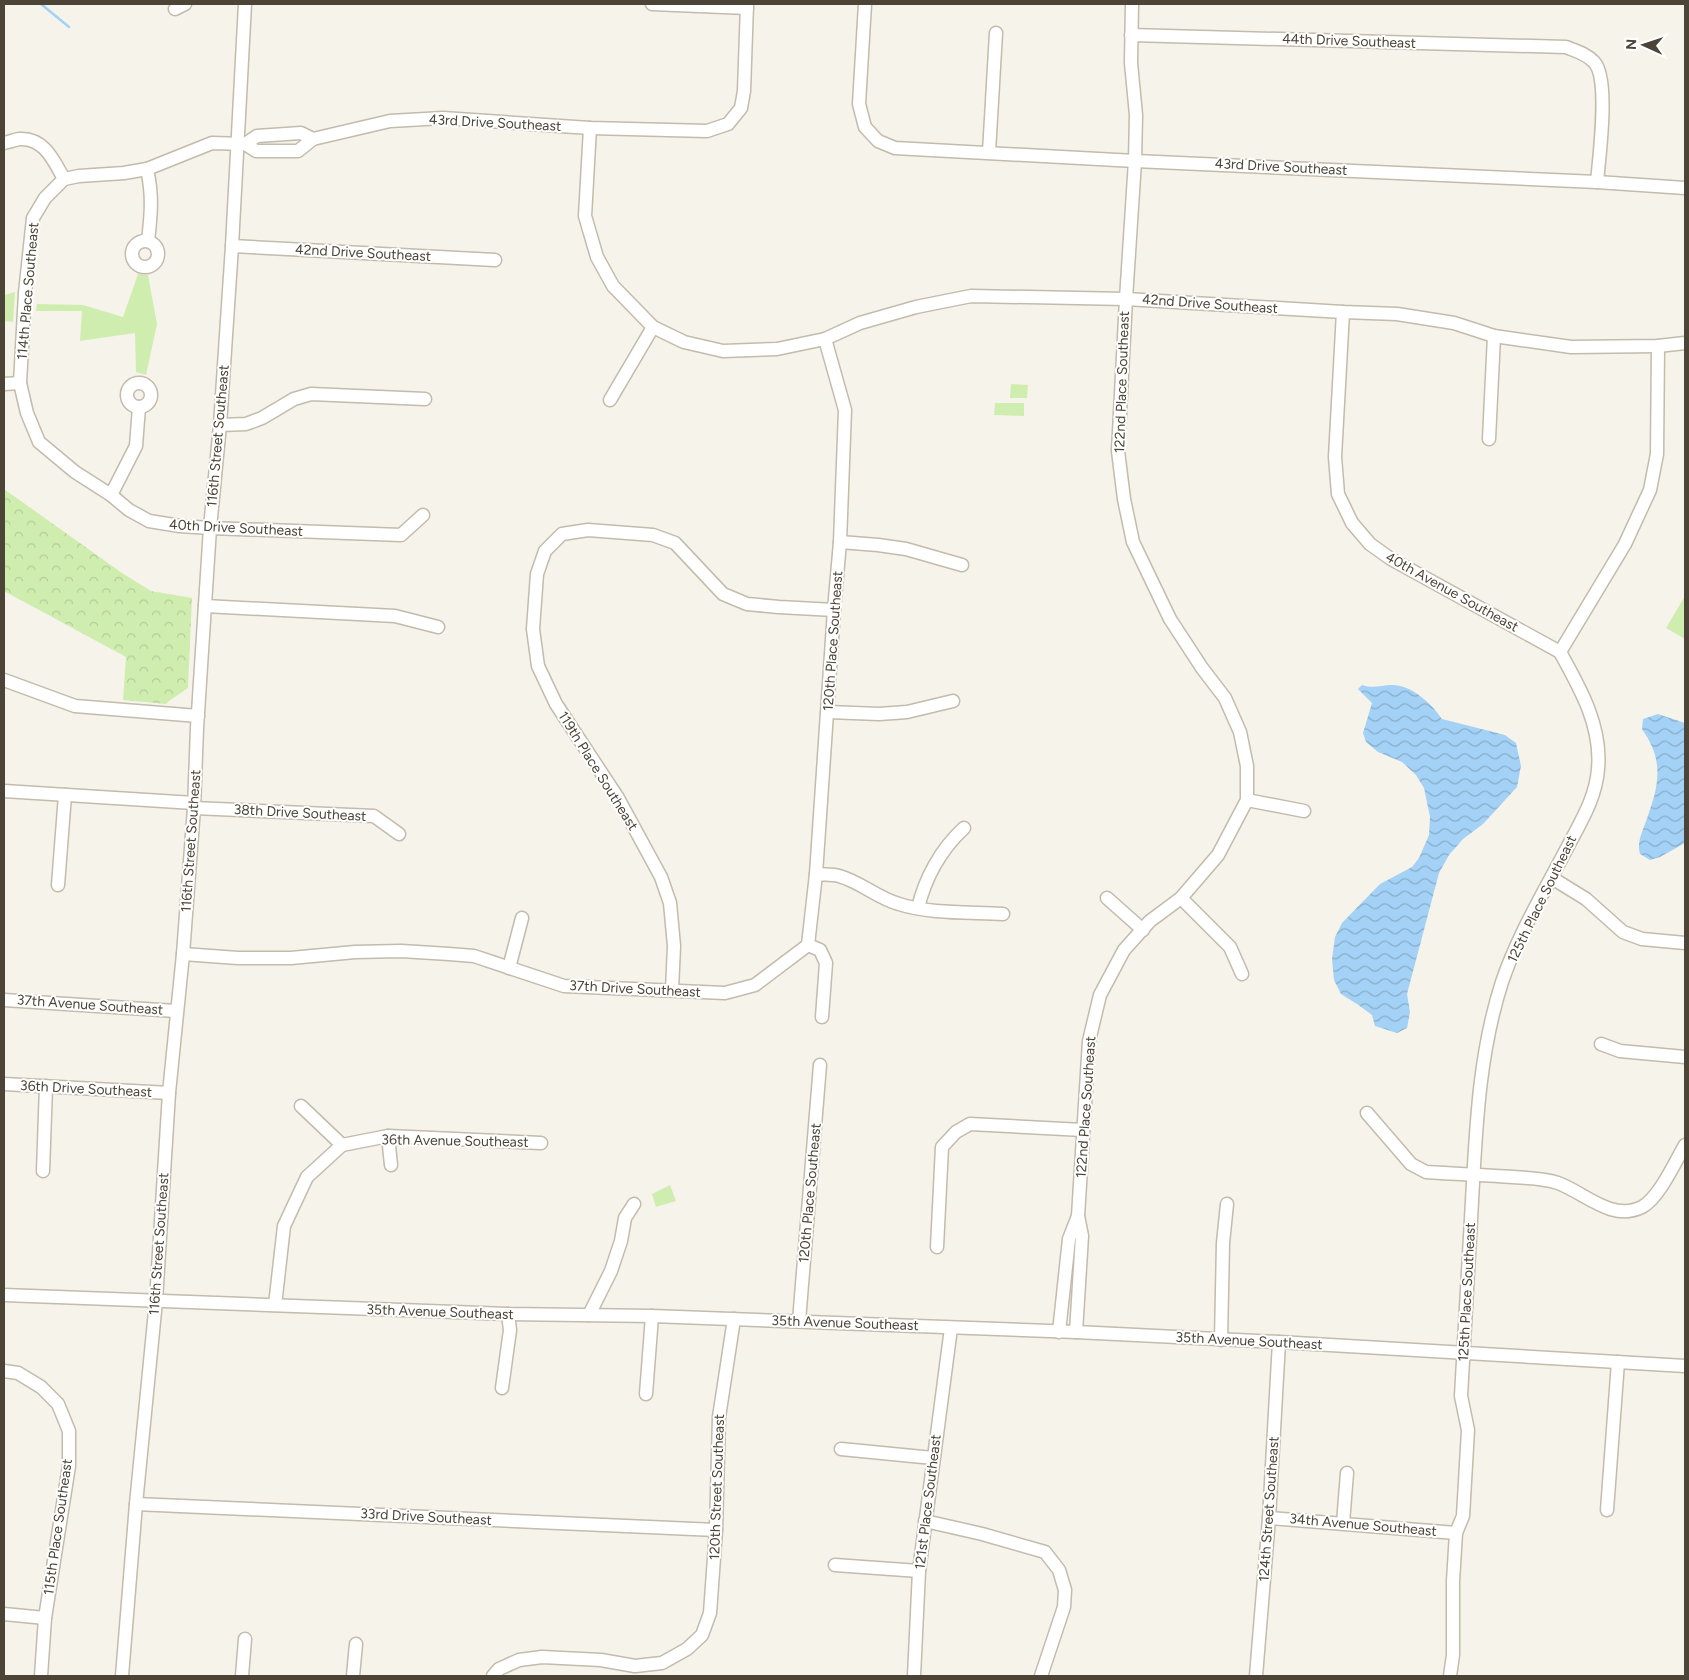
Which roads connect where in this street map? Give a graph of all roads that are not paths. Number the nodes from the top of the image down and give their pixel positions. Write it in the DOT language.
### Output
graph roads {
  1 [pos="242,4"];
  2 [pos="652,4"];
  3 [pos="865,4"];
  4 [pos="1132,4"];
  5 [pos="747,6"];
  6 [pos="996,33"];
  7 [pos="1131,35"];
  8 [pos="590,128"];
  9 [pos="4,143"];
  10 [pos="241,143"];
  11 [pos="989,152"];
  12 [pos="1135,161"];
  13 [pos="148,169"];
  14 [pos="64,179"];
  15 [pos="1597,182"];
  16 [pos="1685,188"];
  17 [pos="148,241"];
  18 [pos="232,246"];
  19 [pos="495,260"];
  20 [pos="1126,299"];
  21 [pos="1343,312"];
  22 [pos="653,327"];
  23 [pos="1494,336"];
  24 [pos="825,339"];
  25 [pos="1685,343"];
  26 [pos="1658,346"];
  27 [pos="20,383"];
  28 [pos="4,384"];
  29 [pos="425,399"];
  30 [pos="610,400"];
  31 [pos="139,407"];
  32 [pos="220,425"];
  33 [pos="1489,439"];
  34 [pos="111,495"];
  35 [pos="423,515"];
  36 [pos="210,528"];
  37 [pos="840,542"];
  38 [pos="962,565"];
  39 [pos="205,606"];
  40 [pos="834,610"];
  41 [pos="438,628"];
  42 [pos="1560,652"];
  43 [pos="4,680"];
  44 [pos="953,701"];
  45 [pos="828,712"];
  46 [pos="198,716"];
  47 [pos="4,791"];
  48 [pos="65,794"];
  49 [pos="1247,800"];
  50 [pos="194,806"];
  51 [pos="1304,811"];
  52 [pos="964,828"];
  53 [pos="399,834"];
  54 [pos="816,874"];
  55 [pos="1552,878"];
  56 [pos="58,885"];
  57 [pos="1108,898"];
  58 [pos="1181,898"];
  59 [pos="918,908"];
  60 [pos="1003,914"];
  61 [pos="522,918"];
  62 [pos="1142,930"];
  63 [pos="1685,943"];
  64 [pos="808,945"];
  65 [pos="183,954"];
  66 [pos="509,968"];
  67 [pos="1242,974"];
  68 [pos="672,990"];
  69 [pos="4,1000"];
  70 [pos="176,1011"];
  71 [pos="822,1017"];
  72 [pos="1601,1044"];
  73 [pos="1685,1057"];
  74 [pos="820,1065"];
  75 [pos="4,1084"];
  76 [pos="46,1086"];
  77 [pos="169,1093"];
  78 [pos="301,1106"];
  79 [pos="1367,1113"];
  80 [pos="1083,1130"];
  81 [pos="388,1136"];
  82 [pos="540,1143"];
  83 [pos="342,1145"];
  84 [pos="1685,1145"];
  85 [pos="391,1165"];
  86 [pos="43,1171"];
  87 [pos="1473,1175"];
  88 [pos="634,1204"];
  89 [pos="1227,1204"];
  90 [pos="1078,1216"];
  91 [pos="937,1247"];
  92 [pos="4,1294"];
  93 [pos="156,1301"];
  94 [pos="275,1306"];
  95 [pos="508,1314"];
  96 [pos="589,1315"];
  97 [pos="652,1316"];
  98 [pos="734,1319"];
  99 [pos="799,1321"];
  100 [pos="951,1328"];
  101 [pos="1059,1332"];
  102 [pos="1076,1332"];
  103 [pos="1221,1340"];
  104 [pos="1279,1342"];
  105 [pos="1464,1354"];
  106 [pos="1618,1362"];
  107 [pos="1685,1366"];
  108 [pos="4,1371"];
  109 [pos="502,1388"];
  110 [pos="646,1394"];
  111 [pos="841,1449"];
  112 [pos="933,1458"];
  113 [pos="1347,1473"];
  114 [pos="136,1504"];
  115 [pos="1607,1510"];
  116 [pos="1269,1518"];
  117 [pos="925,1521"];
  118 [pos="1343,1523"];
  119 [pos="716,1530"];
  120 [pos="1456,1533"];
  121 [pos="835,1565"];
  122 [pos="919,1571"];
  123 [pos="4,1614"];
  124 [pos="45,1618"];
  125 [pos="245,1639"];
  126 [pos="356,1644"];
  127 [pos="496,1673"];
  128 [pos="41,1676"];
  129 [pos="122,1676"];
  130 [pos="242,1676"];
  131 [pos="353,1676"];
  132 [pos="914,1676"];
  133 [pos="1041,1676"];
  134 [pos="1256,1676"];
  135 [pos="1450,1676"];
  1 -- 10 [label="street, 116th Street Southeast"];
  2 -- 5 [label="street"];
  3 -- 11 [label="street, 43rd Drive Southeast"];
  4 -- 7 [label="street, 122nd Place Southeast"];
  5 -- 8 [label="street"];
  6 -- 11 [label="street"];
  7 -- 12 [label="street, 122nd Place Southeast"];
  7 -- 15 [label="street, 44th Drive Southeast"];
  8 -- 10 [label="street, 43rd Drive Southeast"];
  8 -- 22 [label="street, 42nd Drive Southeast"];
  9 -- 14 [label="street"];
  10 -- 13 [label="street, 43rd Drive Southeast"];
  10 -- 18 [label="street, 116th Street Southeast"];
  11 -- 12 [label="street, 43rd Drive Southeast"];
  12 -- 15 [label="street, 43rd Drive Southeast"];
  12 -- 20 [label="street, 122nd Place Southeast"];
  13 -- 14 [label="street, 43rd Drive Southeast"];
  13 -- 17 [label="street"];
  14 -- 27 [label="street, 114th Place Southeast"];
  15 -- 16 [label="street, 43rd Drive Southeast"];
  18 -- 19 [label="street, 42nd Drive Southeast"];
  18 -- 32 [label="street, 116th Street Southeast"];
  20 -- 21 [label="street, 42nd Drive Southeast"];
  20 -- 24 [label="street, 42nd Drive Southeast"];
  20 -- 49 [label="street, 122nd Place Southeast"];
  21 -- 23 [label="street, 42nd Drive Southeast"];
  21 -- 42 [label="street, 40th Avenue Southeast"];
  22 -- 24 [label="street, 42nd Drive Southeast"];
  22 -- 30 [label="street"];
  23 -- 26 [label="street, 42nd Drive Southeast"];
  23 -- 33 [label="street"];
  24 -- 37 [label="street, 120th Place Southeast"];
  25 -- 26 [label="street, 42nd Drive Southeast"];
  26 -- 42 [label="street"];
  27 -- 28 [label="street"];
  27 -- 34 [label="street, 40th Drive Southeast"];
  29 -- 32 [label="street"];
  31 -- 34 [label="street"];
  32 -- 36 [label="street, 116th Street Southeast"];
  34 -- 36 [label="street, 40th Drive Southeast"];
  35 -- 36 [label="street, 40th Drive Southeast"];
  36 -- 39 [label="street, 116th Street Southeast"];
  37 -- 38 [label="street"];
  37 -- 40 [label="street, 120th Place Southeast"];
  39 -- 41 [label="street"];
  39 -- 46 [label="street, 116th Street Southeast"];
  40 -- 45 [label="street, 120th Place Southeast"];
  40 -- 68 [label="street, 119th Place Southeast"];
  42 -- 55 [label="street, 125th Place Southeast"];
  43 -- 46 [label="street"];
  44 -- 45 [label="street"];
  45 -- 54 [label="street, 120th Place Southeast"];
  46 -- 50 [label="street, 116th Street Southeast"];
  47 -- 48 [label="street, 38th Drive Southeast"];
  48 -- 50 [label="street, 38th Drive Southeast"];
  48 -- 56 [label="street"];
  49 -- 51 [label="street"];
  49 -- 58 [label="street, 122nd Place Southeast"];
  50 -- 53 [label="street, 38th Drive Southeast"];
  50 -- 65 [label="street, 116th Street Southeast"];
  52 -- 59 [label="street"];
  54 -- 59 [label="street"];
  54 -- 64 [label="street, 120th Place Southeast"];
  55 -- 63 [label="street"];
  55 -- 87 [label="street, 125th Place Southeast"];
  57 -- 62 [label="street"];
  58 -- 62 [label="street, 122nd Place Southeast"];
  58 -- 67 [label="street"];
  59 -- 60 [label="street"];
  61 -- 66 [label="street"];
  62 -- 80 [label="street, 122nd Place Southeast"];
  64 -- 68 [label="street, 37th Drive Southeast"];
  64 -- 71 [label="street"];
  65 -- 66 [label="street, 37th Drive Southeast"];
  65 -- 70 [label="street, 116th Street Southeast"];
  66 -- 68 [label="street, 37th Drive Southeast"];
  69 -- 70 [label="street, 37th Avenue Southeast"];
  70 -- 77 [label="street, 116th Street Southeast"];
  72 -- 73 [label="street"];
  74 -- 99 [label="street, 120th Place Southeast"];
  75 -- 76 [label="street, 36th Drive Southeast"];
  76 -- 77 [label="street, 36th Drive Southeast"];
  76 -- 86 [label="street"];
  77 -- 93 [label="street, 116th Street Southeast"];
  78 -- 83 [label="street"];
  79 -- 87 [label="street"];
  80 -- 90 [label="street, 122nd Place Southeast"];
  80 -- 91 [label="street"];
  81 -- 82 [label="street, 36th Avenue Southeast"];
  81 -- 83 [label="street, 36th Avenue Southeast"];
  81 -- 85 [label="street"];
  83 -- 94 [label="street"];
  84 -- 87 [label="street"];
  87 -- 105 [label="street, 125th Place Southeast"];
  88 -- 96 [label="street"];
  89 -- 103 [label="street"];
  90 -- 101 [label="street, 122nd Place Southeast"];
  90 -- 102 [label="street, 122nd Place Southeast"];
  92 -- 93 [label="street, 35th Avenue Southeast"];
  93 -- 94 [label="street, 35th Avenue Southeast"];
  93 -- 114 [label="street, 116th Street Southeast"];
  94 -- 95 [label="street, 35th Avenue Southeast"];
  95 -- 96 [label="street, 35th Avenue Southeast"];
  95 -- 109 [label="street"];
  96 -- 97 [label="street, 35th Avenue Southeast"];
  97 -- 98 [label="street, 35th Avenue Southeast"];
  97 -- 110 [label="street"];
  98 -- 99 [label="street, 35th Avenue Southeast"];
  98 -- 119 [label="street, 120th Street Southeast"];
  99 -- 100 [label="street, 35th Avenue Southeast"];
  100 -- 101 [label="street, 35th Avenue Southeast"];
  100 -- 112 [label="street, 121st Place Southeast"];
  101 -- 102 [label="street, 35th Avenue Southeast"];
  102 -- 103 [label="street, 35th Avenue Southeast"];
  103 -- 104 [label="street, 35th Avenue Southeast"];
  104 -- 105 [label="street, 35th Avenue Southeast"];
  104 -- 116 [label="street, 124th Street Southeast"];
  105 -- 106 [label="street, 35th Avenue Southeast"];
  105 -- 120 [label="street, 125th Place Southeast"];
  106 -- 107 [label="street, 35th Avenue Southeast"];
  106 -- 115 [label="street"];
  108 -- 124 [label="street, 115th Place Southeast"];
  111 -- 112 [label="street"];
  112 -- 117 [label="street, 121st Place Southeast"];
  113 -- 118 [label="street"];
  114 -- 119 [label="street, 33rd Drive Southeast"];
  114 -- 129 [label="street, 116th Street Southeast"];
  116 -- 118 [label="street, 34th Avenue Southeast"];
  116 -- 134 [label="street, 124th Street Southeast"];
  117 -- 122 [label="street, 121st Place Southeast"];
  117 -- 133 [label="street"];
  118 -- 120 [label="street, 34th Avenue Southeast"];
  119 -- 127 [label="street, 120th Street Southeast"];
  120 -- 135 [label="street, 125th Place Southeast"];
  121 -- 122 [label="street"];
  122 -- 132 [label="street, 121st Place Southeast"];
  123 -- 124 [label="street"];
  124 -- 128 [label="street, 115th Place Southeast"];
  125 -- 130 [label="street"];
  126 -- 131 [label="street"];
}
